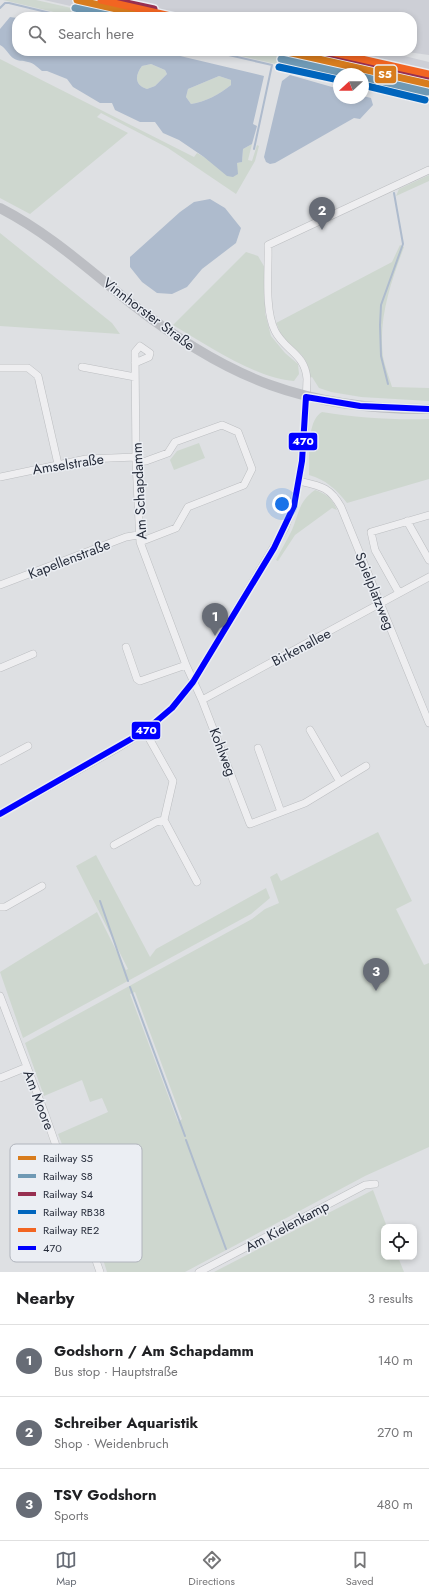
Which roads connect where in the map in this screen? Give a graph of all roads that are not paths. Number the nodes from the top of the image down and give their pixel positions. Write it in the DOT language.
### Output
graph roads {
  1 [pos="429,170"];
  2 [pos="0,208"];
  3 [pos="135,363"];
  4 [pos="82,367"];
  5 [pos="0,368"];
  6 [pos="135,377"];
  7 [pos="306,397"];
  8 [pos="429,409"];
  9 [pos="136,459"];
  10 [pos="58,464"];
  11 [pos="0,477"];
  12 [pos="299,481"];
  13 [pos="429,515"];
  14 [pos="406,521"];
  15 [pos="139,538"];
  16 [pos="429,560"];
  17 [pos="429,577"];
  18 [pos="0,585"];
  19 [pos="399,594"];
  20 [pos="380,604"];
  21 [pos="126,647"];
  22 [pos="33,654"];
  23 [pos="186,665"];
  24 [pos="0,668"];
  25 [pos="193,682"];
  26 [pos="202,700"];
  27 [pos="429,723"];
  28 [pos="310,730"];
  29 [pos="145,731"];
  30 [pos="28,746"];
  31 [pos="258,748"];
  32 [pos="0,761"];
  33 [pos="366,766"];
  34 [pos="340,782"];
  35 [pos="281,812"];
  36 [pos="0,814"];
  37 [pos="164,820"];
  38 [pos="114,845"];
  39 [pos="197,882"];
  40 [pos="42,886"];
  41 [pos="0,907"];
  42 [pos="0,996"];
  43 [pos="27,1067"];
  44 [pos="0,1078"];
  45 [pos="55,1144"];
  46 [pos="375,1184"];
  47 [pos="97,1262"];
  48 [pos="100,1272"];
  49 [pos="199,1272"];
  1 -- 7 [label="street"];
  2 -- 7 [label="street, Vinnhorster Straße"];
  3 -- 6 [label="street, Am Schapdamm"];
  4 -- 6 [label="street"];
  5 -- 10 [label="street"];
  6 -- 9 [label="street, Am Schapdamm"];
  7 -- 8 [label="street, Vinnhorster Straße"];
  7 -- 12 [label="street"];
  9 -- 10 [label="street, Amselstraße"];
  9 -- 15 [label="street, Am Schapdamm"];
  9 -- 15 [label="street, Amselstraße"];
  10 -- 11 [label="street, Amselstraße"];
  12 -- 20 [label="street, Spielplatzweg"];
  12 -- 25 [label="street"];
  13 -- 14 [label="street"];
  14 -- 16 [label="street"];
  14 -- 19 [label="street"];
  15 -- 18 [label="street, Kapellenstraße"];
  15 -- 23 [label="street, Am Schapdamm"];
  17 -- 19 [label="street, Birkenallee"];
  19 -- 20 [label="street, Birkenallee"];
  20 -- 26 [label="street, Birkenallee"];
  20 -- 27 [label="street, Spielplatzweg"];
  21 -- 23 [label="street"];
  22 -- 24 [label="street"];
  23 -- 25 [label="street, Am Schapdamm"];
  25 -- 26 [label="street, Kohlweg"];
  25 -- 29 [label="street"];
  26 -- 35 [label="street, Kohlweg"];
  28 -- 34 [label="street"];
  29 -- 36 [label="street"];
  29 -- 37 [label="street"];
  30 -- 32 [label="street"];
  31 -- 35 [label="street"];
  33 -- 34 [label="street"];
  34 -- 35 [label="street"];
  37 -- 38 [label="street"];
  37 -- 39 [label="street"];
  40 -- 41 [label="street"];
  42 -- 43 [label="street, Am Moore"];
  43 -- 44 [label="street"];
  43 -- 45 [label="street, Am Moore"];
  46 -- 49 [label="street, Am Kielenkamp"];
  47 -- 48 [label="street, Am Moore"];
}
